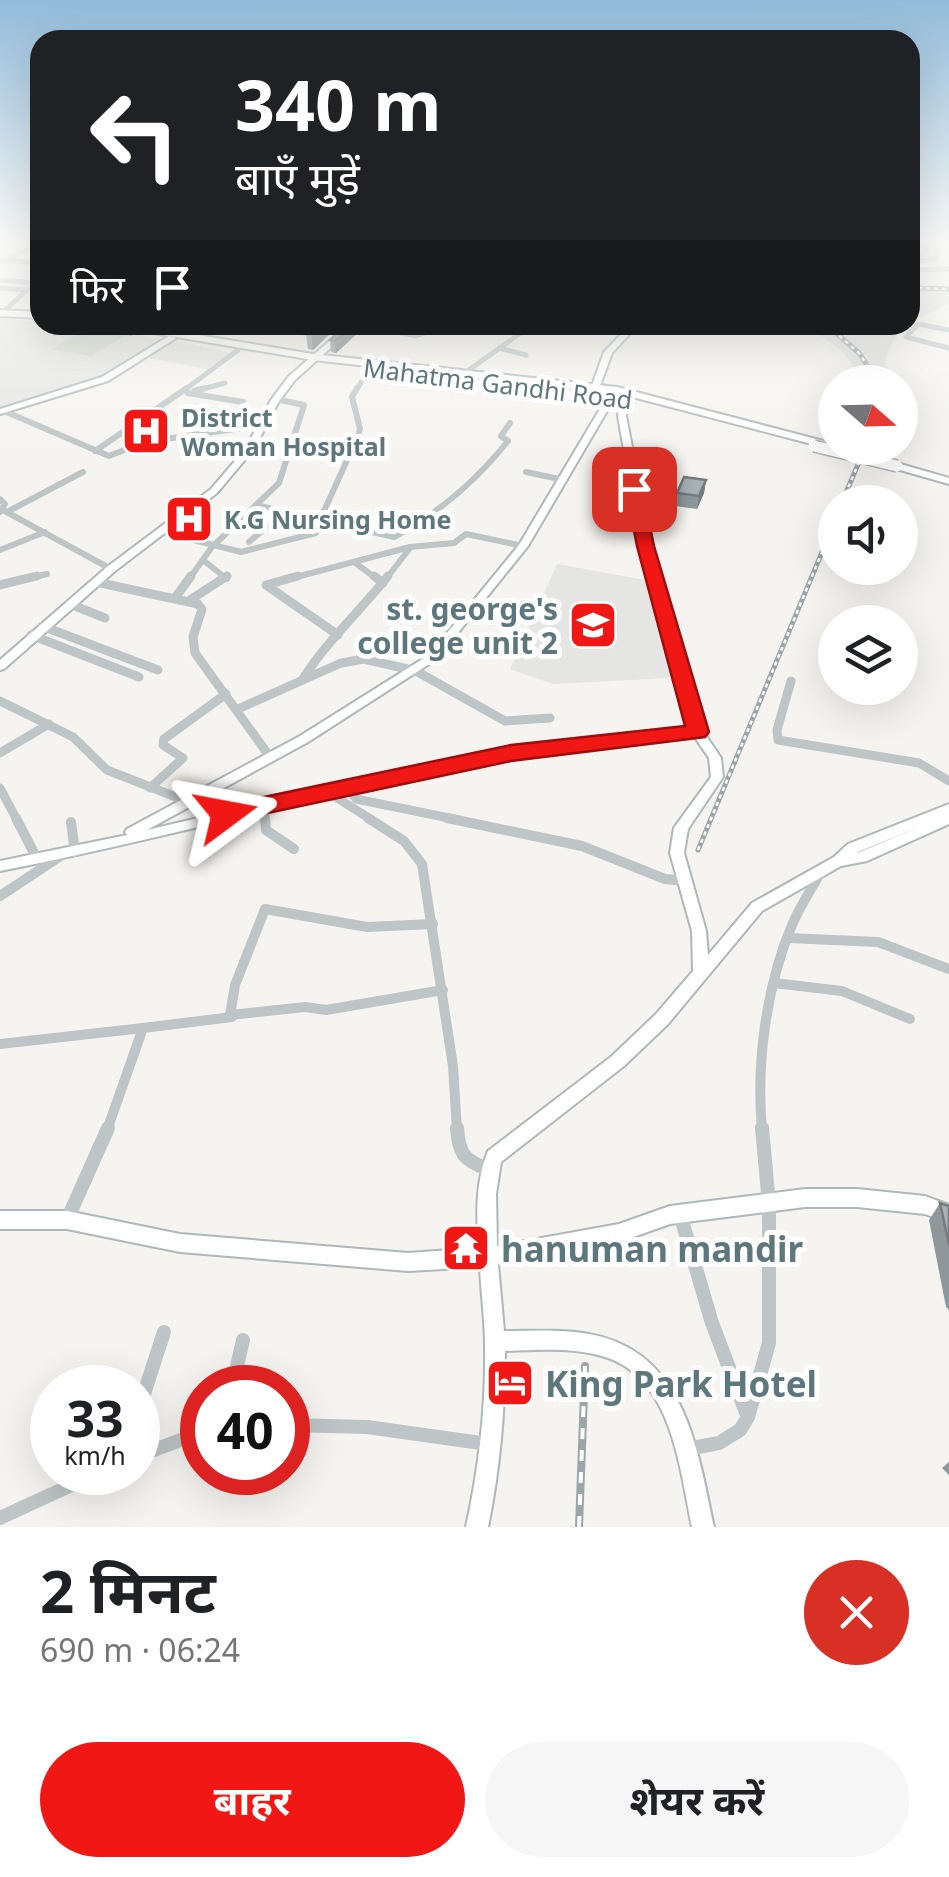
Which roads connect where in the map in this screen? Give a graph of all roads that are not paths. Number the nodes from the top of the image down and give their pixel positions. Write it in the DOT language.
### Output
graph roads {
  1 [pos="3,314"];
  2 [pos="30,316"];
  3 [pos="920,324"];
  4 [pos="949,330"];
  5 [pos="155,335"];
  6 [pos="177,335"];
  7 [pos="340,335"];
  8 [pos="518,335"];
  9 [pos="624,335"];
  10 [pos="908,335"];
  11 [pos="172,338"];
  12 [pos="499,348"];
  13 [pos="949,348"];
  14 [pos="238,350"];
  15 [pos="526,356"];
  16 [pos="311,359"];
  17 [pos="605,366"];
  18 [pos="370,367"];
  19 [pos="466,372"];
  20 [pos="225,383"];
  21 [pos="595,389"];
  22 [pos="185,393"];
  23 [pos="276,399"];
  24 [pos="617,399"];
  25 [pos="243,402"];
  26 [pos="2,411"];
  27 [pos="510,423"];
  28 [pos="263,426"];
  29 [pos="814,444"];
  30 [pos="818,445"];
  31 [pos="818,445"];
  32 [pos="94,451"];
  33 [pos="902,465"];
  34 [pos="83,472"];
  35 [pos="526,472"];
  36 [pos="949,478"];
  37 [pos="564,480"];
  38 [pos="0,499"];
  39 [pos="256,505"];
  40 [pos="3,512"];
  41 [pos="283,512"];
  42 [pos="319,522"];
  43 [pos="45,532"];
  44 [pos="162,532"];
  45 [pos="316,533"];
  46 [pos="249,542"];
  47 [pos="523,546"];
  48 [pos="212,547"];
  49 [pos="410,547"];
  50 [pos="0,550"];
  51 [pos="203,560"];
  52 [pos="354,562"];
  53 [pos="111,569"];
  54 [pos="47,574"];
  55 [pos="96,582"];
  56 [pos="383,584"];
  57 [pos="0,585"];
  58 [pos="175,598"];
  59 [pos="188,600"];
  60 [pos="70,604"];
  61 [pos="105,618"];
  62 [pos="42,626"];
  63 [pos="32,635"];
  64 [pos="338,635"];
  65 [pos="0,666"];
  66 [pos="158,670"];
  67 [pos="416,671"];
  68 [pos="139,676"];
  69 [pos="791,680"];
  70 [pos="302,682"];
  71 [pos="226,694"];
  72 [pos="0,701"];
  73 [pos="238,710"];
  74 [pos="550,718"];
  75 [pos="49,724"];
  76 [pos="698,732"];
  77 [pos="0,753"];
  78 [pos="270,757"];
  79 [pos="949,781"];
  80 [pos="348,787"];
  81 [pos="0,788"];
  82 [pos="150,788"];
  83 [pos="326,791"];
  84 [pos="186,801"];
  85 [pos="262,805"];
  86 [pos="949,809"];
  87 [pos="949,819"];
  88 [pos="71,822"];
  89 [pos="122,838"];
  90 [pos="294,849"];
  91 [pos="68,854"];
  92 [pos="37,859"];
  93 [pos="830,864"];
  94 [pos="0,866"];
  95 [pos="686,882"];
  96 [pos="0,896"];
  97 [pos="434,924"];
  98 [pos="788,938"];
  99 [pos="949,970"];
  100 [pos="701,974"];
  101 [pos="774,983"];
  102 [pos="443,990"];
  103 [pos="234,1017"];
  104 [pos="910,1019"];
  105 [pos="143,1028"];
  106 [pos="0,1044"];
  107 [pos="488,1170"];
  108 [pos="770,1204"];
  109 [pos="680,1214"];
  110 [pos="949,1214"];
  111 [pos="0,1220"];
  112 [pos="68,1220"];
  113 [pos="488,1256"];
  114 [pos="164,1332"];
  115 [pos="244,1340"];
  116 [pos="494,1341"];
  117 [pos="153,1365"];
  118 [pos="238,1365"];
  119 [pos="748,1418"];
  120 [pos="310,1426"];
  121 [pos="488,1444"];
  122 [pos="685,1450"];
  123 [pos="50,1495"];
  124 [pos="0,1518"];
  125 [pos="476,1527"];
  126 [pos="702,1527"];
  1 -- 2 [label="highway"];
  3 -- 4 [label="street"];
  5 -- 11 [label="highway, Mahatma Gandhi Road"];
  6 -- 16 [label="highway, Mahatma Gandhi Road"];
  7 -- 16 [label="street"];
  8 -- 12 [label="street"];
  9 -- 17 [label="street"];
  10 -- 13 [label="street"];
  11 -- 14 [label="highway, Mahatma Gandhi Road"];
  11 -- 26 [label="street"];
  12 -- 15 [label="street"];
  12 -- 19 [label="street"];
  14 -- 16 [label="highway, Mahatma Gandhi Road"];
  14 -- 22 [label="street"];
  16 -- 18 [label="highway, Mahatma Gandhi Road"];
  16 -- 19 [label="highway, Mahatma Gandhi Road"];
  16 -- 23 [label="street"];
  17 -- 21 [label="street"];
  17 -- 24 [label="street"];
  18 -- 21 [label="highway, Mahatma Gandhi Road"];
  18 -- 42 [label="street"];
  19 -- 21 [label="highway, Mahatma Gandhi Road"];
  20 -- 22 [label="street"];
  21 -- 24 [label="highway, Mahatma Gandhi Road"];
  22 -- 25 [label="street"];
  22 -- 32 [label="street"];
  23 -- 28 [label="street"];
  23 -- 39 [label="street"];
  24 -- 29 [label="highway, Mahatma Gandhi Road"];
  24 -- 37 [label="street"];
  24 -- 76 [label="street"];
  26 -- 32 [label="street"];
  27 -- 42 [label="street"];
  28 -- 32 [label="street"];
  28 -- 44 [label="street"];
  29 -- 30 [label="highway, Mahatma Gandhi Road, bridge"];
  29 -- 31 [label="highway, Mahatma Gandhi Road, bridge"];
  33 -- 36 [label="highway, Mahatma Gandhi Road"];
  34 -- 40 [label="street"];
  35 -- 37 [label="street"];
  37 -- 47 [label="street"];
  38 -- 40 [label="street"];
  39 -- 41 [label="street"];
  39 -- 48 [label="street"];
  40 -- 43 [label="street"];
  41 -- 42 [label="street"];
  41 -- 46 [label="street"];
  43 -- 50 [label="street"];
  43 -- 53 [label="street"];
  44 -- 48 [label="street"];
  44 -- 53 [label="street"];
  45 -- 48 [label="street"];
  47 -- 49 [label="street"];
  47 -- 67 [label="street"];
  48 -- 51 [label="street"];
  49 -- 52 [label="street"];
  49 -- 56 [label="street"];
  51 -- 58 [label="street"];
  51 -- 59 [label="street"];
  52 -- 56 [label="street"];
  52 -- 64 [label="street"];
  53 -- 55 [label="street"];
  54 -- 57 [label="street"];
  55 -- 58 [label="street"];
  55 -- 60 [label="street"];
  56 -- 64 [label="street"];
  58 -- 59 [label="street"];
  59 -- 71 [label="street"];
  60 -- 61 [label="street"];
  60 -- 62 [label="street"];
  62 -- 63 [label="street"];
  62 -- 66 [label="street"];
  63 -- 65 [label="street"];
  63 -- 68 [label="street"];
  64 -- 70 [label="street"];
  67 -- 70 [label="street"];
  67 -- 74 [label="street"];
  67 -- 78 [label="street"];
  69 -- 79 [label="street"];
  70 -- 73 [label="street"];
  71 -- 73 [label="street"];
  71 -- 82 [label="street"];
  72 -- 75 [label="street"];
  73 -- 78 [label="street"];
  75 -- 77 [label="street"];
  75 -- 82 [label="street"];
  76 -- 80 [label="street"];
  76 -- 95 [label="street"];
  78 -- 84 [label="street"];
  80 -- 83 [label="street"];
  80 -- 95 [label="street"];
  81 -- 92 [label="street"];
  82 -- 84 [label="street"];
  83 -- 85 [label="street"];
  83 -- 97 [label="street"];
  84 -- 89 [label="street"];
  85 -- 89 [label="street"];
  85 -- 90 [label="street"];
  86 -- 93 [label="street"];
  87 -- 93 [label="street"];
  88 -- 91 [label="street"];
  89 -- 91 [label="street"];
  91 -- 92 [label="street"];
  91 -- 96 [label="street"];
  92 -- 94 [label="street"];
  93 -- 98 [label="street"];
  93 -- 100 [label="street"];
  95 -- 100 [label="street"];
  97 -- 102 [label="street"];
  97 -- 102 [label="street"];
  98 -- 99 [label="street"];
  98 -- 101 [label="street"];
  100 -- 107 [label="street"];
  101 -- 104 [label="street"];
  101 -- 108 [label="street"];
  102 -- 107 [label="street"];
  103 -- 105 [label="street"];
  105 -- 106 [label="street"];
  105 -- 112 [label="street"];
  107 -- 113 [label="street"];
  108 -- 109 [label="street"];
  108 -- 110 [label="street"];
  108 -- 119 [label="street"];
  109 -- 113 [label="street"];
  109 -- 119 [label="street"];
  111 -- 112 [label="street"];
  112 -- 113 [label="street"];
  113 -- 116 [label="street"];
  114 -- 117 [label="street"];
  115 -- 118 [label="street"];
  116 -- 121 [label="street"];
  116 -- 122 [label="street"];
  119 -- 122 [label="street"];
  120 -- 121 [label="street"];
  121 -- 125 [label="street"];
  122 -- 126 [label="street"];
  123 -- 124 [label="street"];
}
